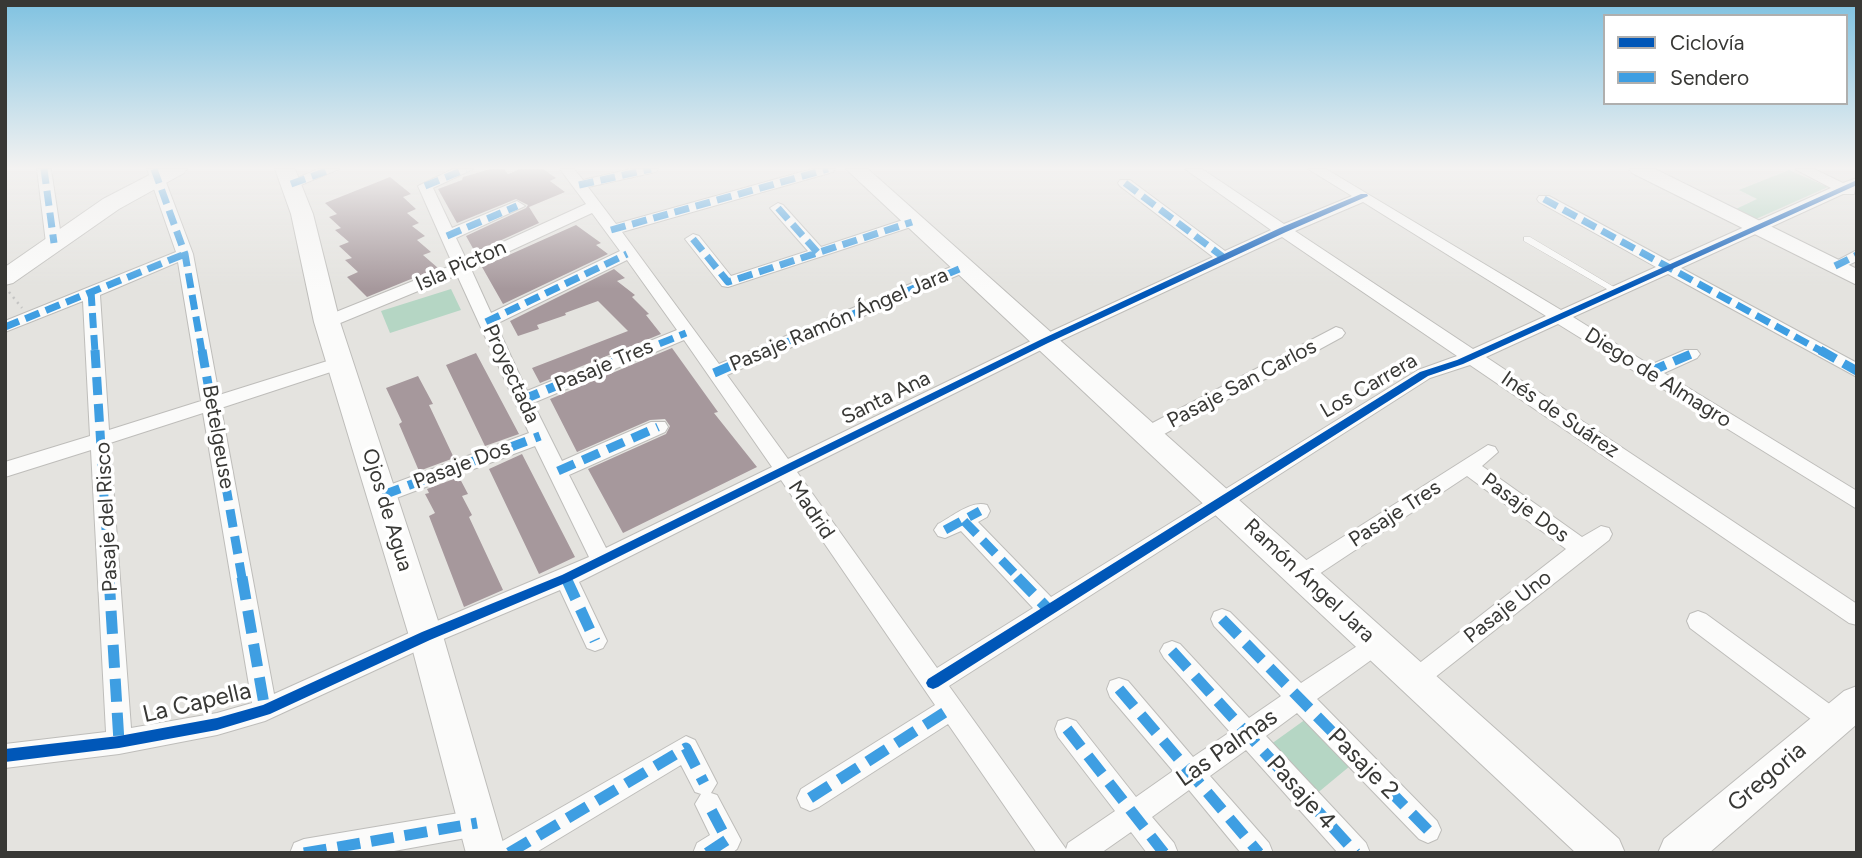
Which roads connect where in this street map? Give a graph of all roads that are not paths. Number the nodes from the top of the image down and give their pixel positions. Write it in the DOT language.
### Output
graph roads {
  1 [pos="49,209"];
  2 [pos="104,209"];
  3 [pos="173,209"];
  4 [pos="300,209"];
  5 [pos="435,209"];
  6 [pos="510,209"];
  7 [pos="587,209"];
  8 [pos="596,209"];
  9 [pos="686,209"];
  10 [pos="779,209"];
  11 [pos="898,209"];
  12 [pos="1159,209"];
  13 [pos="1252,209"];
  14 [pos="1333,209"];
  15 [pos="1385,209"];
  16 [pos="1564,209"];
  17 [pos="1720,209"];
  18 [pos="1800,209"];
  19 [pos="912,222"];
  20 [pos="1756,227"];
  21 [pos="611,230"];
  22 [pos="1283,230"];
  23 [pos="447,236"];
  24 [pos="693,239"];
  25 [pos="1527,239"];
  26 [pos="54,243"];
  27 [pos="818,253"];
  28 [pos="185,254"];
  29 [pos="627,254"];
  30 [pos="1857,255"];
  31 [pos="1223,257"];
  32 [pos="1835,266"];
  33 [pos="964,267"];
  34 [pos="1668,267"];
  35 [pos="461,268"];
  36 [pos="10,272"];
  37 [pos="1857,278"];
  38 [pos="1615,290"];
  39 [pos="91,291"];
  40 [pos="1558,316"];
  41 [pos="327,322"];
  42 [pos="486,322"];
  43 [pos="5,327"];
  44 [pos="685,333"];
  45 [pos="1336,333"];
  46 [pos="1045,341"];
  47 [pos="1691,354"];
  48 [pos="1472,356"];
  49 [pos="340,363"];
  50 [pos="1857,371"];
  51 [pos="1649,372"];
  52 [pos="714,373"];
  53 [pos="522,400"];
  54 [pos="212,403"];
  55 [pos="658,427"];
  56 [pos="1148,434"];
  57 [pos="540,436"];
  58 [pos="102,438"];
  59 [pos="1488,452"];
  60 [pos="1468,467"];
  61 [pos="5,470"];
  62 [pos="784,470"];
  63 [pos="558,471"];
  64 [pos="383,495"];
  65 [pos="1221,500"];
  66 [pos="1857,501"];
  67 [pos="963,521"];
  68 [pos="1601,534"];
  69 [pos="1582,550"];
  70 [pos="601,560"];
  71 [pos="1302,574"];
  72 [pos="566,578"];
  73 [pos="1049,611"];
  74 [pos="1857,616"];
  75 [pos="1222,619"];
  76 [pos="1698,621"];
  77 [pos="426,636"];
  78 [pos="595,641"];
  79 [pos="1377,643"];
  80 [pos="1172,651"];
  81 [pos="1416,678"];
  82 [pos="933,683"];
  83 [pos="1119,689"];
  84 [pos="1298,699"];
  85 [pos="950,709"];
  86 [pos="265,710"];
  87 [pos="1845,712"];
  88 [pos="1067,729"];
  89 [pos="1246,734"];
  90 [pos="119,742"];
  91 [pos="5,756"];
  92 [pos="1192,773"];
  93 [pos="810,798"];
  94 [pos="1133,814"];
  95 [pos="1427,830"];
  96 [pos="482,838"];
  97 [pos="711,852"];
  98 [pos="304,853"];
  99 [pos="509,853"];
  100 [pos="1054,853"];
  101 [pos="1078,853"];
  102 [pos="1164,853"];
  103 [pos="1259,853"];
  104 [pos="1356,853"];
  105 [pos="1605,853"];
  106 [pos="1678,853"];
  1 -- 26 [label="street"];
  2 -- 26 [label="street"];
  3 -- 28 [label="street, Betelgeuse"];
  4 -- 41 [label="street, Ojos de Agua"];
  5 -- 23 [label="street, Proyectada"];
  6 -- 23 [label="street"];
  7 -- 35 [label="street, Isla Picton"];
  8 -- 21 [label="street, Madrid"];
  9 -- 21 [label="street"];
  10 -- 27 [label="street"];
  11 -- 19 [label="street, Ramón Ángel Jara"];
  12 -- 31 [label="street"];
  13 -- 22 [label="street, Inés de Suárez"];
  14 -- 22 [label="street, Santa Ana"];
  15 -- 40 [label="street, Diego de Almagro"];
  16 -- 34 [label="street"];
  17 -- 20 [label="street"];
  18 -- 20 [label="street, Los Carrera"];
  19 -- 27 [label="street"];
  19 -- 33 [label="street, Ramón Ángel Jara"];
  20 -- 32 [label="street"];
  20 -- 34 [label="street, Los Carrera"];
  21 -- 29 [label="street, Madrid"];
  22 -- 31 [label="street, Santa Ana"];
  22 -- 48 [label="street, Inés de Suárez"];
  23 -- 35 [label="street, Proyectada"];
  24 -- 27 [label="street"];
  25 -- 38 [label="lane"];
  26 -- 36 [label="street"];
  28 -- 39 [label="street"];
  28 -- 54 [label="street, Betelgeuse"];
  29 -- 42 [label="street"];
  29 -- 44 [label="street, Madrid"];
  30 -- 32 [label="street"];
  31 -- 46 [label="street, Santa Ana"];
  32 -- 37 [label="street"];
  33 -- 46 [label="street, Ramón Ángel Jara"];
  33 -- 52 [label="street, Pasaje Ramón Ángel Jara"];
  34 -- 38 [label="street, Los Carrera"];
  34 -- 50 [label="street"];
  35 -- 41 [label="street, Isla Picton"];
  35 -- 42 [label="street, Proyectada"];
  38 -- 40 [label="street, Los Carrera"];
  39 -- 43 [label="street"];
  39 -- 58 [label="street, Pasaje del Risco"];
  40 -- 48 [label="street, Los Carrera"];
  40 -- 51 [label="street, Diego de Almagro"];
  41 -- 49 [label="street, Ojos de Agua"];
  42 -- 53 [label="street, Proyectada"];
  44 -- 52 [label="street, Madrid"];
  44 -- 53 [label="street, Pasaje Tres"];
  45 -- 56 [label="street, Pasaje San Carlos"];
  46 -- 56 [label="street, Ramón Ángel Jara"];
  46 -- 62 [label="street, Santa Ana"];
  47 -- 51 [label="street"];
  48 -- 65 [label="street, Los Carrera"];
  48 -- 74 [label="street, Inés de Suárez"];
  49 -- 54 [label="street"];
  49 -- 64 [label="street, Ojos de Agua"];
  51 -- 66 [label="street, Diego de Almagro"];
  52 -- 62 [label="street, Madrid"];
  53 -- 57 [label="street, Proyectada"];
  54 -- 58 [label="street"];
  54 -- 86 [label="street, Betelgeuse"];
  55 -- 63 [label="street"];
  56 -- 65 [label="street, Ramón Ángel Jara"];
  57 -- 63 [label="street, Proyectada"];
  57 -- 64 [label="street, Pasaje Dos"];
  58 -- 61 [label="street"];
  58 -- 90 [label="street, Pasaje del Risco"];
  59 -- 60 [label="street, Pasaje Tres"];
  60 -- 69 [label="street, Pasaje Dos"];
  60 -- 71 [label="street, Pasaje Tres"];
  62 -- 70 [label="street, Santa Ana"];
  62 -- 82 [label="street, Madrid"];
  63 -- 70 [label="street, Proyectada"];
  64 -- 77 [label="street, Ojos de Agua"];
  65 -- 71 [label="street, Ramón Ángel Jara"];
  65 -- 73 [label="street, Los Carrera"];
  67 -- 73 [label="street"];
  68 -- 69 [label="street, Pasaje Uno"];
  69 -- 81 [label="street, Pasaje Uno"];
  70 -- 72 [label="street, Santa Ana"];
  71 -- 79 [label="street, Ramón Ángel Jara"];
  72 -- 77 [label="street, Santa Ana"];
  72 -- 78 [label="street"];
  73 -- 82 [label="street, Los Carrera"];
  75 -- 84 [label="street, Pasaje 2"];
  76 -- 87 [label="street"];
  77 -- 86 [label="street, La Capella"];
  77 -- 96 [label="street, Ojos de Agua"];
  79 -- 81 [label="street, Ramón Ángel Jara"];
  79 -- 84 [label="street, Las Palmas"];
  80 -- 89 [label="street, Pasaje 4"];
  81 -- 105 [label="street, Ramón Ángel Jara"];
  82 -- 85 [label="street, Madrid"];
  83 -- 92 [label="street"];
  84 -- 89 [label="street, Las Palmas"];
  84 -- 95 [label="street, Pasaje 2"];
  85 -- 93 [label="street"];
  85 -- 100 [label="street, Madrid"];
  86 -- 90 [label="street, La Capella"];
  87 -- 106 [label="street, Gregoria"];
  88 -- 94 [label="street"];
  89 -- 92 [label="street, Las Palmas"];
  89 -- 104 [label="street, Pasaje 4"];
  90 -- 91 [label="street, La Capella"];
  92 -- 94 [label="street, Las Palmas"];
  92 -- 103 [label="street"];
  94 -- 101 [label="street, Las Palmas"];
  94 -- 102 [label="street"];
  96 -- 98 [label="street"];
  97 -- 99 [label="street"];
}
